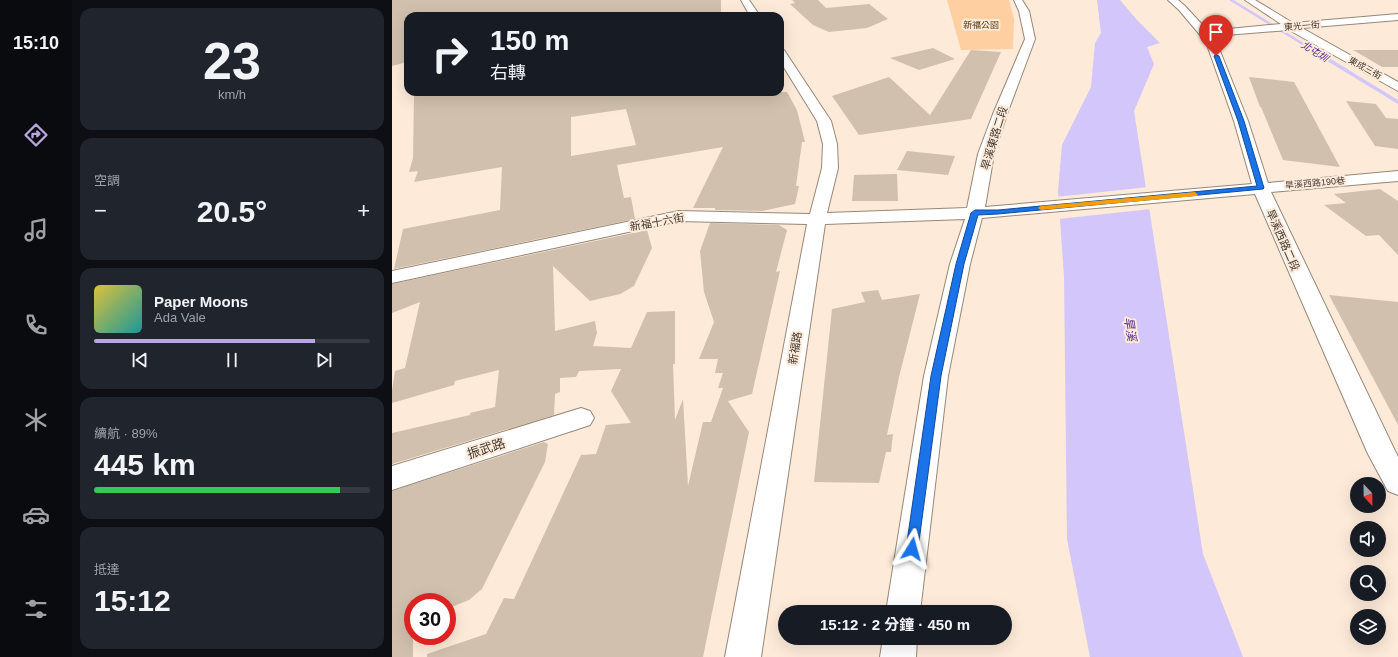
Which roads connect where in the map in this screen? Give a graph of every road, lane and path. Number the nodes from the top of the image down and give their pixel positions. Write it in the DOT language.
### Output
graph roads {
  1 [pos="745,0"];
  2 [pos="1018,0"];
  3 [pos="1172,0"];
  4 [pos="1249,0"];
  5 [pos="752,12"];
  6 [pos="1398,17"];
  7 [pos="1292,27"];
  8 [pos="1206,34"];
  9 [pos="784,58"];
  10 [pos="1392,79"];
  11 [pos="1398,87"];
  12 [pos="1398,176"];
  13 [pos="1261,188"];
  14 [pos="998,212"];
  15 [pos="975,213"];
  16 [pos="817,219"];
  17 [pos="392,277"];
  18 [pos="581,418"];
  19 [pos="392,478"];
  20 [pos="1398,483"];
  21 [pos="904,605"];
  22 [pos="899,645"];
  23 [pos="744,657"];
  24 [pos="898,657"];
  1 -- 5 [label="street"];
  2 -- 15 [label="street, 旱溪東路二段"];
  3 -- 8 [label="street, 旱溪西路二段"];
  4 -- 7 [label="street, 東成三街"];
  6 -- 7 [label="street, 東光一街"];
  7 -- 8 [label="street, 東光一街"];
  7 -- 10 [label="street, 東成三街"];
  8 -- 13 [label="street, 旱溪西路二段"];
  9 -- 16 [label="street, 新福路"];
  10 -- 11 [label="street, 東成三街"];
  12 -- 13 [label="street, 旱溪西路190巷"];
  13 -- 14 [label="street, 旱溪西路190巷"];
  13 -- 20 [label="street, 旱溪西路二段"];
  14 -- 15 [label="street, 新福十六街"];
  15 -- 16 [label="street, 新福十六街"];
  15 -- 21 [label="street, 旱溪東路二段"];
  16 -- 17 [label="street, 新福十六街"];
  16 -- 23 [label="street, 新福路"];
  18 -- 19 [label="street, 振武路"];
  22 -- 24 [label="street"];
}
